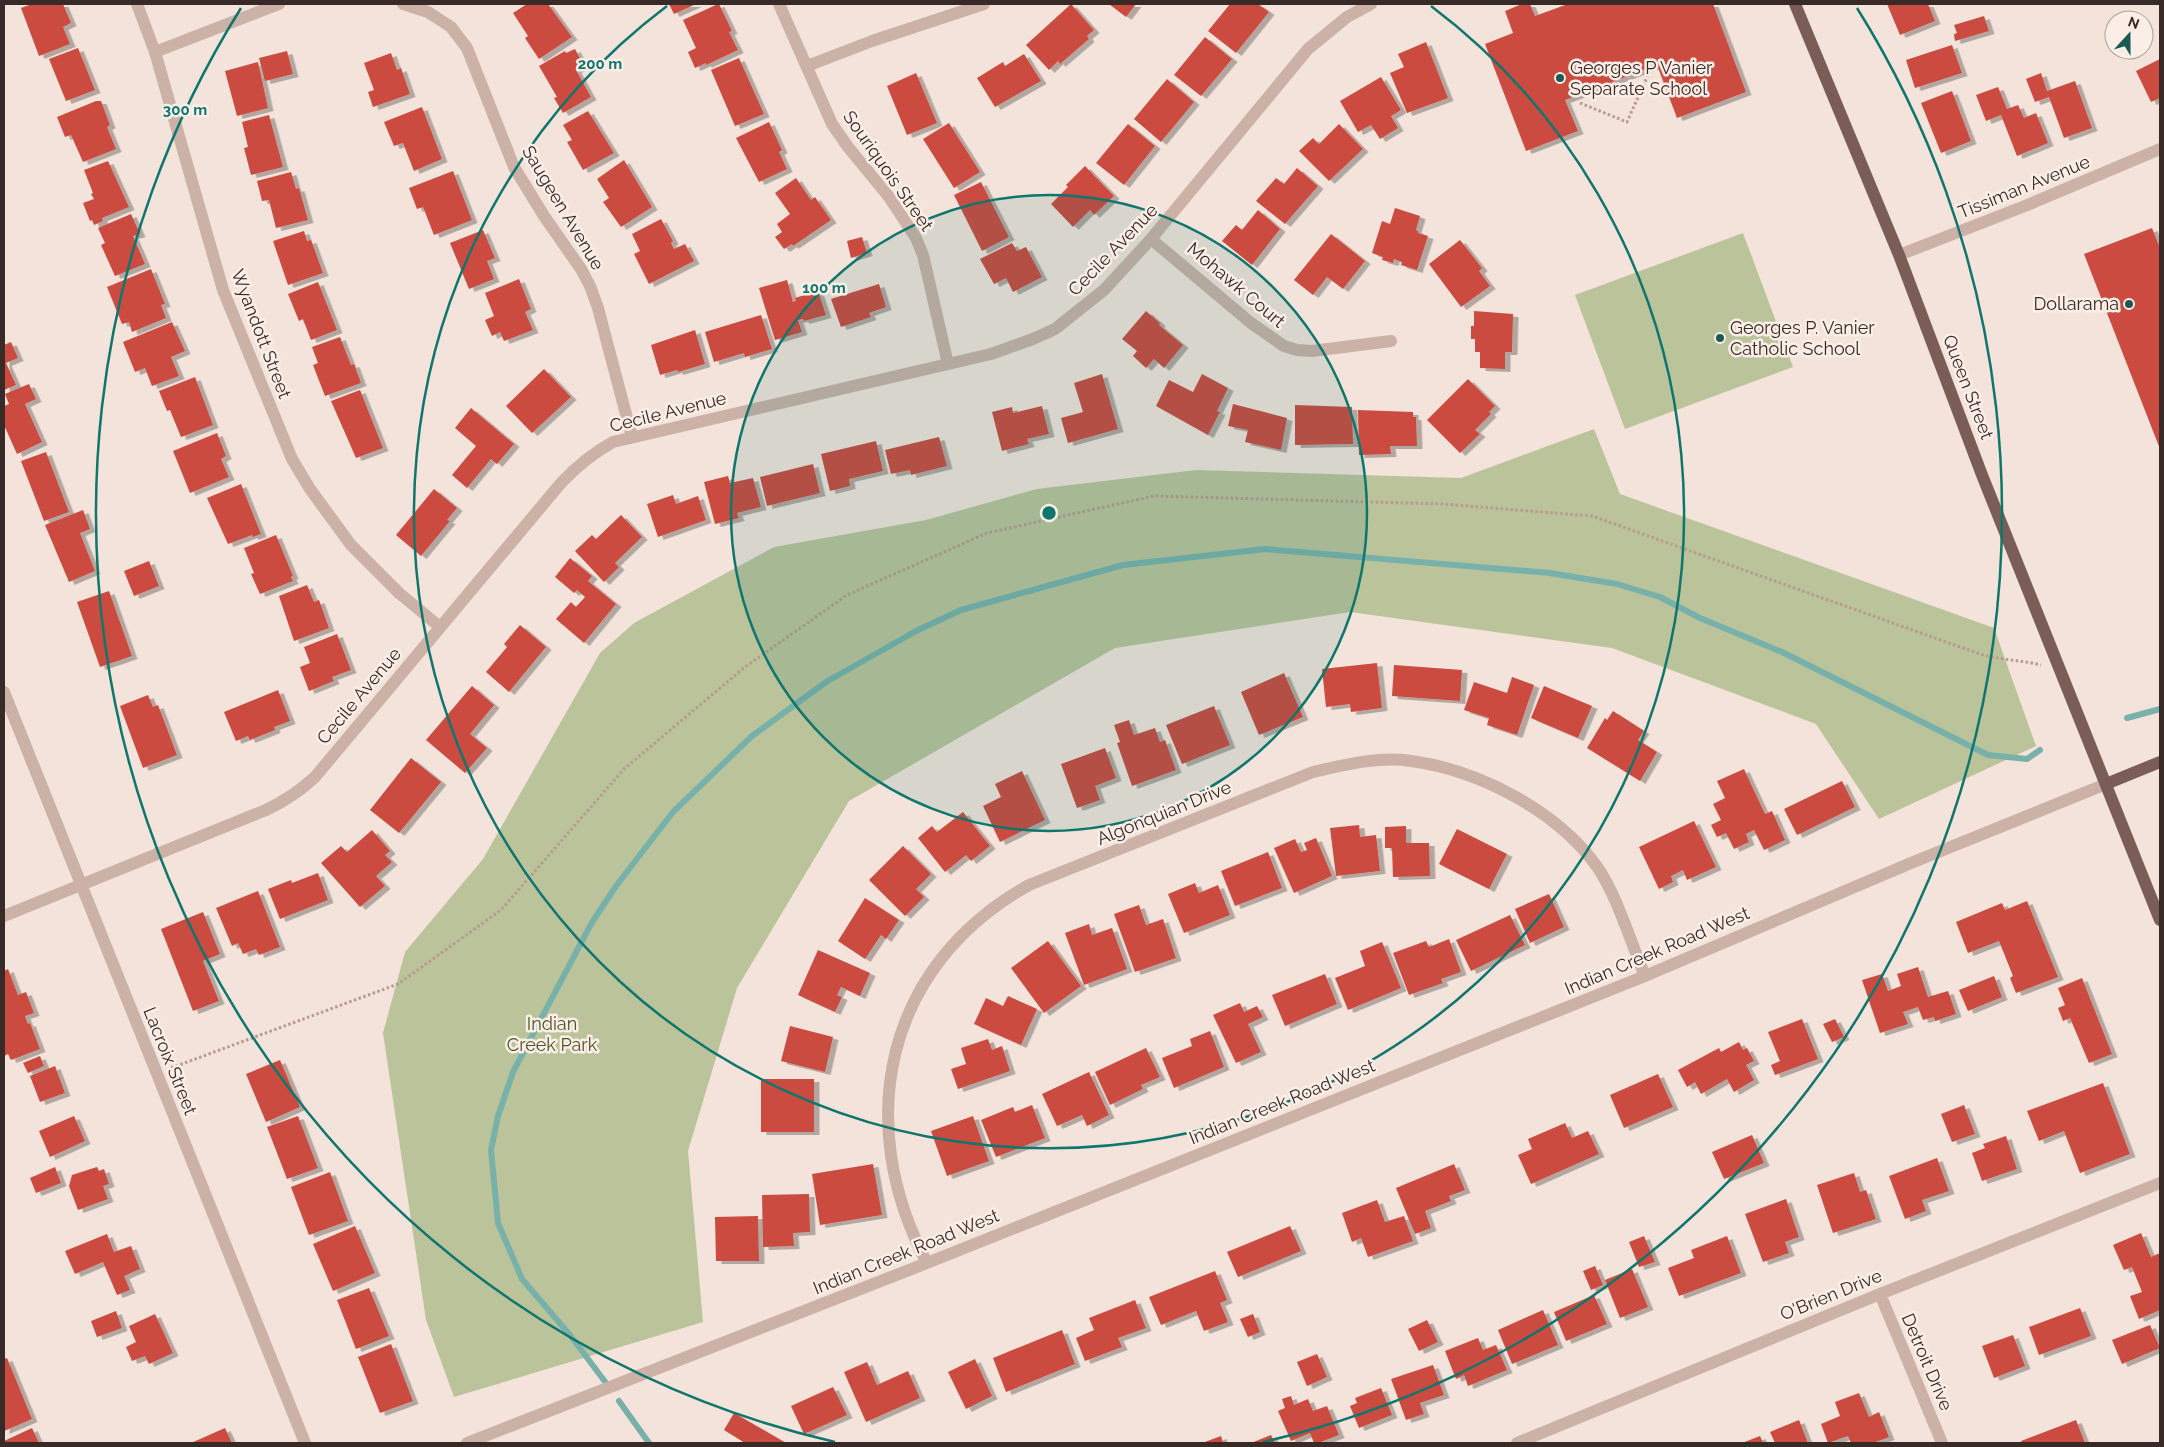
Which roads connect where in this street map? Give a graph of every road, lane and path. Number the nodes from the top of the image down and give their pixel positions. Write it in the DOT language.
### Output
graph roads {
  1 [pos="137,4"];
  2 [pos="279,4"];
  3 [pos="403,4"];
  4 [pos="779,4"];
  5 [pos="984,4"];
  6 [pos="1371,4"];
  7 [pos="1794,4"];
  8 [pos="156,52"];
  9 [pos="807,66"];
  10 [pos="1648,75"];
  11 [pos="1580,103"];
  12 [pos="2160,149"];
  13 [pos="1151,239"];
  14 [pos="1899,255"];
  15 [pos="1392,341"];
  16 [pos="948,364"];
  17 [pos="632,437"];
  18 [pos="440,628"];
  19 [pos="2060,670"];
  20 [pos="4,692"];
  21 [pos="2160,762"];
  22 [pos="2106,784"];
  23 [pos="81,885"];
  24 [pos="4,916"];
  25 [pos="2160,920"];
  26 [pos="1645,976"];
  27 [pos="156,1073"];
  28 [pos="2160,1183"];
  29 [pos="927,1263"];
  30 [pos="1880,1294"];
  31 [pos="305,1443"];
  32 [pos="467,1443"];
  33 [pos="1517,1443"];
  34 [pos="1942,1443"];
  1 -- 8 [label="street, Wyandott Street"];
  2 -- 8 [label="street"];
  3 -- 17 [label="street, Saugeen Avenue"];
  4 -- 9 [label="street, Souriquois Street"];
  5 -- 9 [label="street"];
  6 -- 13 [label="street, Cecile Avenue"];
  7 -- 14 [label="main road, Queen Street"];
  8 -- 18 [label="street, Wyandott Street"];
  9 -- 16 [label="street, Souriquois Street"];
  10 -- 11 [label="path"];
  12 -- 14 [label="street, Tissiman Avenue"];
  13 -- 15 [label="street, Mohawk Court"];
  13 -- 16 [label="street, Cecile Avenue"];
  14 -- 19 [label="main road, Queen Street"];
  16 -- 17 [label="street, Cecile Avenue"];
  17 -- 18 [label="street, Cecile Avenue"];
  18 -- 23 [label="street, Cecile Avenue"];
  19 -- 22 [label="main road, Queen Street"];
  19 -- 27 [label="path"];
  20 -- 23 [label="street, Lacroix Street"];
  21 -- 22 [label="main road"];
  22 -- 25 [label="main road, Queen Street"];
  22 -- 26 [label="street, Indian Creek Road West"];
  23 -- 24 [label="street, Cecile Avenue"];
  23 -- 27 [label="street, Lacroix Street"];
  26 -- 29 [label="street, Indian Creek Road West"];
  26 -- 29 [label="street, Algonquian Drive"];
  27 -- 31 [label="street, Lacroix Street"];
  28 -- 30 [label="street, O'Brien Drive"];
  29 -- 32 [label="street, Indian Creek Road West"];
  30 -- 33 [label="street, O'Brien Drive"];
  30 -- 34 [label="street, Detroit Drive"];
}
